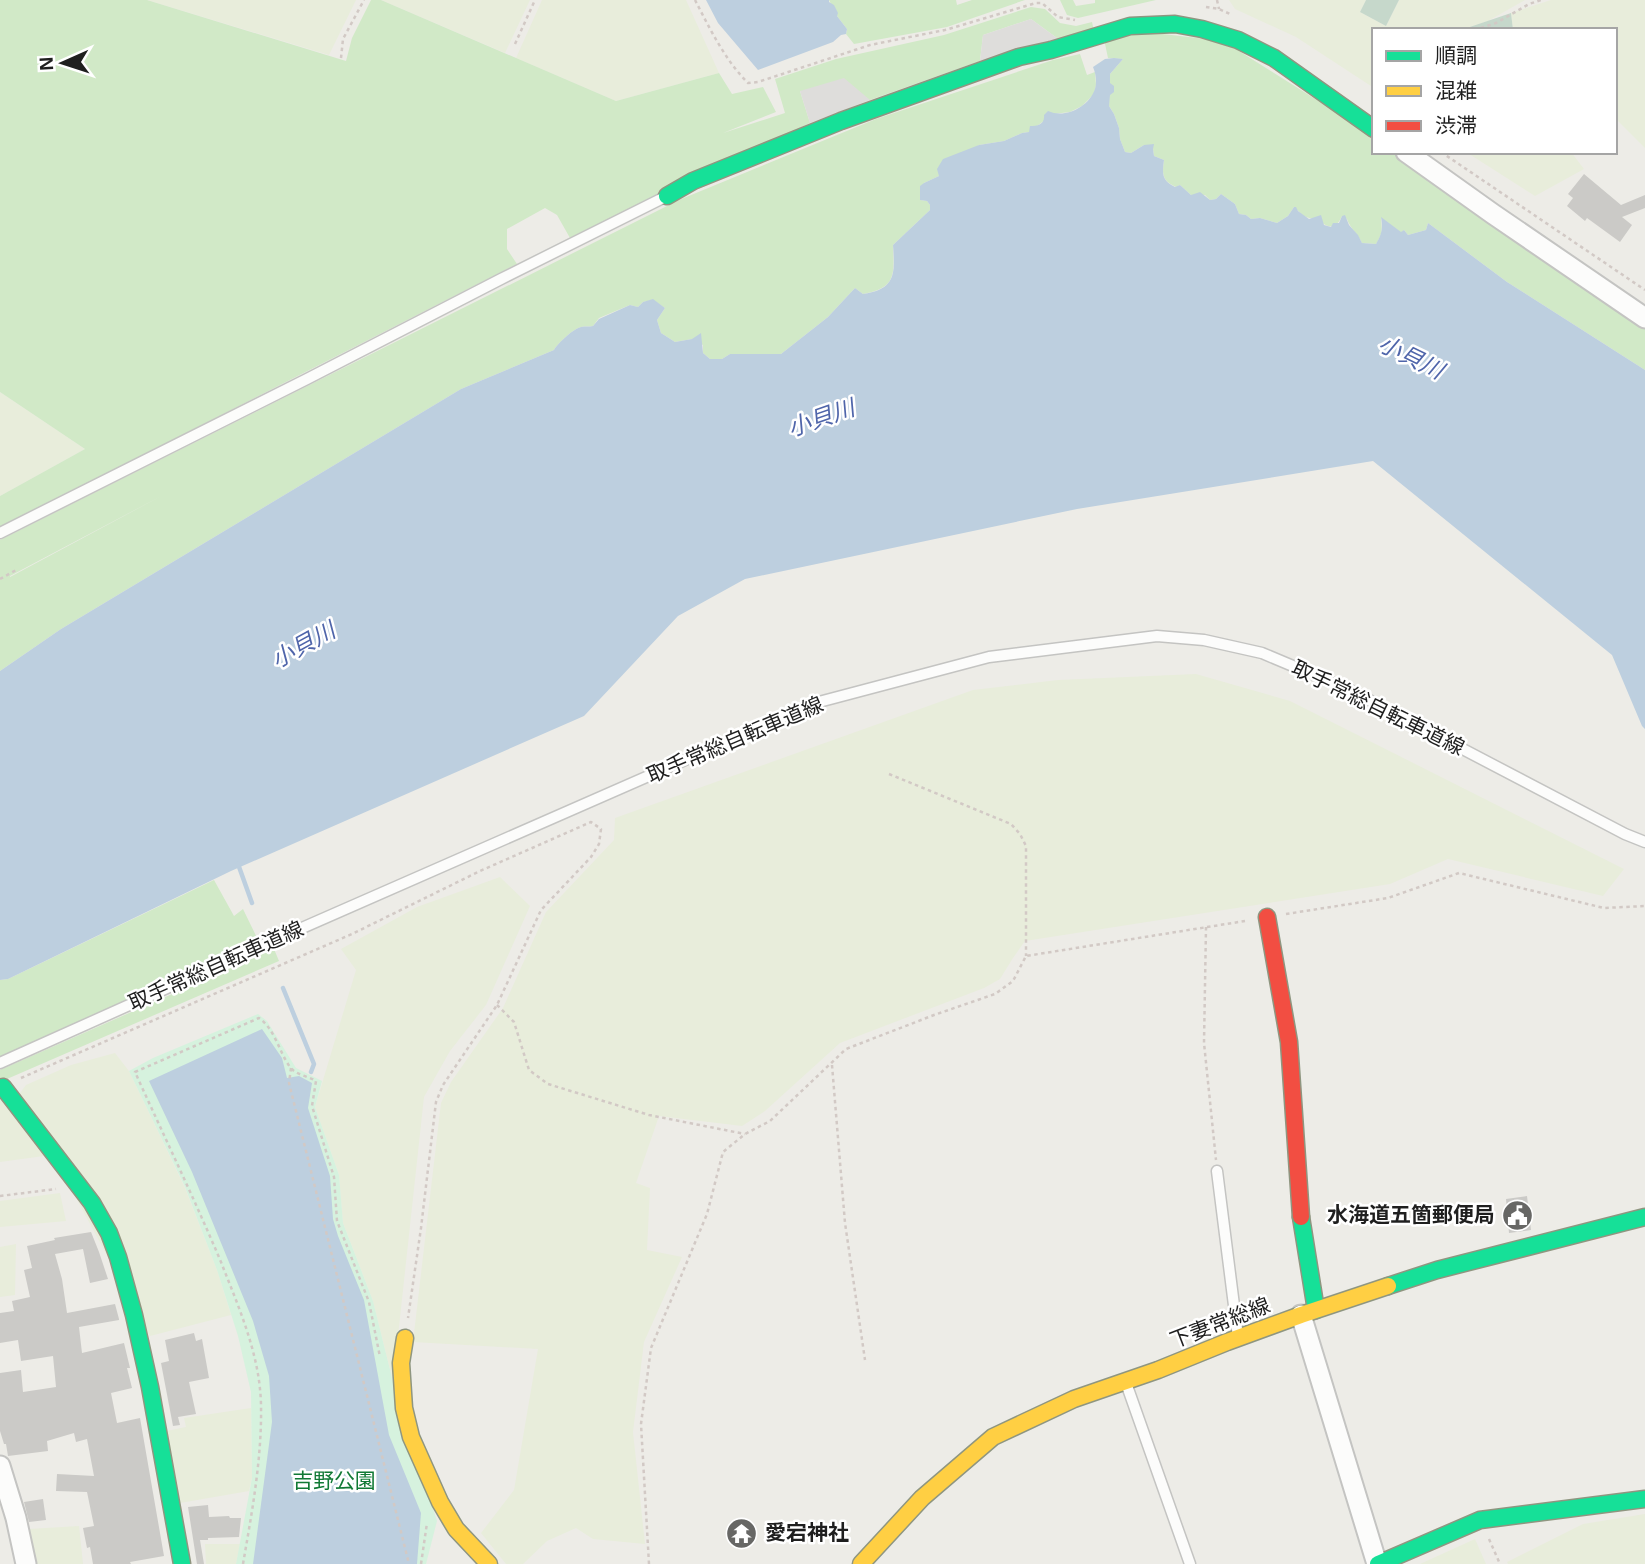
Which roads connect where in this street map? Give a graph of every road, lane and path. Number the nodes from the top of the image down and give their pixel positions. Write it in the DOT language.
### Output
graph roads {
  1 [pos="364,0"];
  2 [pos="535,0"];
  3 [pos="695,0"];
  4 [pos="1217,0"];
  5 [pos="1541,0"];
  6 [pos="1195,7"];
  7 [pos="1076,20"];
  8 [pos="1480,28"];
  9 [pos="515,44"];
  10 [pos="341,58"];
  11 [pos="1372,129"];
  12 [pos="1409,154"];
  13 [pos="1444,154"];
  14 [pos="667,196"];
  15 [pos="1645,290"];
  16 [pos="1645,318"];
  17 [pos="0,533"];
  18 [pos="19,569"];
  19 [pos="0,579"];
  20 [pos="890,774"];
  21 [pos="1645,842"];
  22 [pos="1645,906"];
  23 [pos="1267,917"];
  24 [pos="1206,927"];
  25 [pos="1026,956"];
  26 [pos="497,1005"];
  27 [pos="0,1063"];
  28 [pos="831,1063"];
  29 [pos="291,1068"];
  30 [pos="1,1087"];
  31 [pos="745,1135"];
  32 [pos="1217,1171"];
  33 [pos="79,1186"];
  34 [pos="0,1196"];
  35 [pos="1645,1217"];
  36 [pos="1309,1312"];
  37 [pos="405,1338"];
  38 [pos="1238,1338"];
  39 [pos="865,1360"];
  40 [pos="382,1366"];
  41 [pos="1125,1381"];
  42 [pos="0,1466"];
  43 [pos="1645,1499"];
  44 [pos="428,1515"];
  45 [pos="1480,1520"];
  46 [pos="26,1564"];
  47 [pos="182,1564"];
  48 [pos="243,1564"];
  49 [pos="409,1564"];
  50 [pos="421,1564"];
  51 [pos="489,1564"];
  52 [pos="649,1564"];
  53 [pos="861,1564"];
  54 [pos="1189,1564"];
  55 [pos="1377,1564"];
  56 [pos="1500,1564"];
  1 -- 10 [label="path"];
  2 -- 9 [label="path"];
  3 -- 7 [label="path"];
  4 -- 6 [label="path"];
  5 -- 8 [label="path"];
  11 -- 14 [label="street"];
  12 -- 16 [label="street"];
  13 -- 15 [label="path"];
  14 -- 17 [label="lane"];
  18 -- 19 [label="path"];
  20 -- 25 [label="path"];
  21 -- 27 [label="lane, 取手常総自転車道線"];
  22 -- 23 [label="path"];
  23 -- 24 [label="path"];
  23 -- 36 [label="street"];
  24 -- 25 [label="path"];
  24 -- 32 [label="path"];
  25 -- 28 [label="path"];
  26 -- 30 [label="path"];
  26 -- 31 [label="path"];
  26 -- 37 [label="path"];
  28 -- 31 [label="path"];
  28 -- 39 [label="path"];
  29 -- 40 [label="path"];
  29 -- 48 [label="path"];
  29 -- 49 [label="path"];
  30 -- 33 [label="street"];
  31 -- 52 [label="path"];
  32 -- 38 [label="lane"];
  33 -- 34 [label="path"];
  33 -- 47 [label="street"];
  35 -- 36 [label="street, 下妻常総線"];
  36 -- 38 [label="street, 下妻常総線"];
  36 -- 55 [label="street"];
  37 -- 51 [label="street"];
  38 -- 41 [label="street, 下妻常総線"];
  41 -- 53 [label="street, 下妻常総線"];
  41 -- 54 [label="lane"];
  42 -- 46 [label="street"];
  43 -- 45 [label="street"];
  44 -- 50 [label="path"];
  45 -- 55 [label="street"];
  45 -- 56 [label="path"];
}
